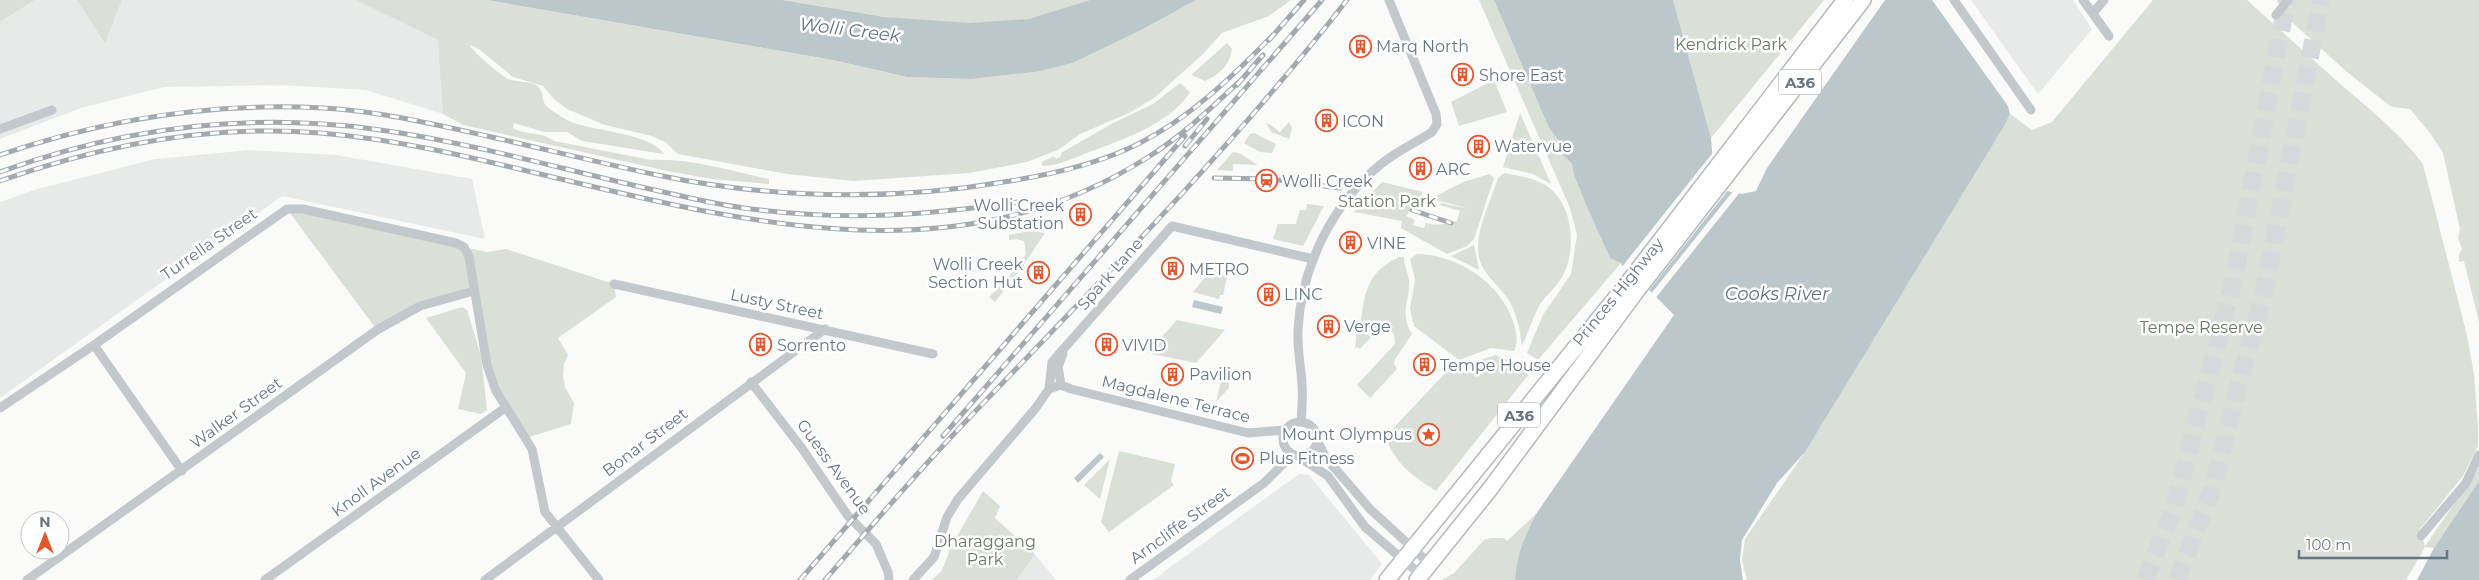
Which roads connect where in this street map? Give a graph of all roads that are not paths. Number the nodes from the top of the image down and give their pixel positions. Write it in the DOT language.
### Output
graph roads {
  1 [pos="1389,0"];
  2 [pos="1845,0"];
  3 [pos="1863,0"];
  4 [pos="1954,0"];
  5 [pos="2083,0"];
  6 [pos="2104,0"];
  7 [pos="2288,0"];
  8 [pos="2093,13"];
  9 [pos="2276,14"];
  10 [pos="2109,36"];
  11 [pos="52,110"];
  12 [pos="2031,110"];
  13 [pos="0,129"];
  14 [pos="1730,159"];
  15 [pos="1313,259"];
  16 [pos="614,284"];
  17 [pos="1632,288"];
  18 [pos="474,291"];
  19 [pos="825,329"];
  20 [pos="1070,343"];
  21 [pos="94,345"];
  22 [pos="933,354"];
  23 [pos="751,382"];
  24 [pos="1061,385"];
  25 [pos="1049,389"];
  26 [pos="0,408"];
  27 [pos="505,408"];
  28 [pos="1301,422"];
  29 [pos="1285,430"];
  30 [pos="1317,440"];
  31 [pos="2479,455"];
  32 [pos="1296,456"];
  33 [pos="182,471"];
  34 [pos="558,526"];
  35 [pos="2421,536"];
  36 [pos="1408,554"];
  37 [pos="1423,573"];
  38 [pos="889,576"];
  39 [pos="27,580"];
  40 [pos="265,580"];
  41 [pos="485,580"];
  42 [pos="599,580"];
  43 [pos="896,580"];
  44 [pos="913,580"];
  45 [pos="1130,580"];
  46 [pos="1387,580"];
  1 -- 15 [label="street"];
  2 -- 14 [label="highway, Princes Highway / A36"];
  3 -- 14 [label="highway, Princes Highway / A36"];
  4 -- 12 [label="street"];
  5 -- 8 [label="street"];
  6 -- 8 [label="street"];
  7 -- 9 [label="street"];
  8 -- 10 [label="street"];
  11 -- 13 [label="street"];
  14 -- 17 [label="highway, Princes Highway / A36"];
  15 -- 20 [label="street, Spark Lane"];
  15 -- 28 [label="street"];
  16 -- 19 [label="street, Lusty Street"];
  17 -- 36 [label="highway, Princes Highway / A36"];
  17 -- 37 [label="highway, Princes Highway / A36"];
  18 -- 21 [label="street, Turrella Street"];
  18 -- 27 [label="street"];
  18 -- 33 [label="street, Walker Street"];
  19 -- 22 [label="street, Lusty Street"];
  19 -- 23 [label="street, Bonar Street"];
  20 -- 24 [label="street, Spark Lane"];
  20 -- 25 [label="street, Spark Lane"];
  21 -- 26 [label="street, Turrella Street"];
  21 -- 33 [label="street"];
  23 -- 34 [label="street, Bonar Street"];
  23 -- 38 [label="street, Guess Avenue"];
  24 -- 25 [label="street"];
  24 -- 29 [label="street, Magdalene Terrace"];
  25 -- 44 [label="street"];
  27 -- 34 [label="street"];
  27 -- 40 [label="street, Knoll Avenue"];
  28 -- 29 [label="street"];
  28 -- 30 [label="street"];
  29 -- 32 [label="street"];
  30 -- 32 [label="street"];
  30 -- 36 [label="street"];
  31 -- 35 [label="street"];
  32 -- 36 [label="street"];
  32 -- 45 [label="street, Arncliffe Street"];
  33 -- 39 [label="street, Walker Street"];
  34 -- 41 [label="street, Bonar Street"];
  34 -- 42 [label="street"];
  36 -- 37 [label="street"];
  36 -- 37 [label="street"];
  36 -- 46 [label="highway, Princes Highway / A36"];
  38 -- 43 [label="street, Guess Avenue"];
}
